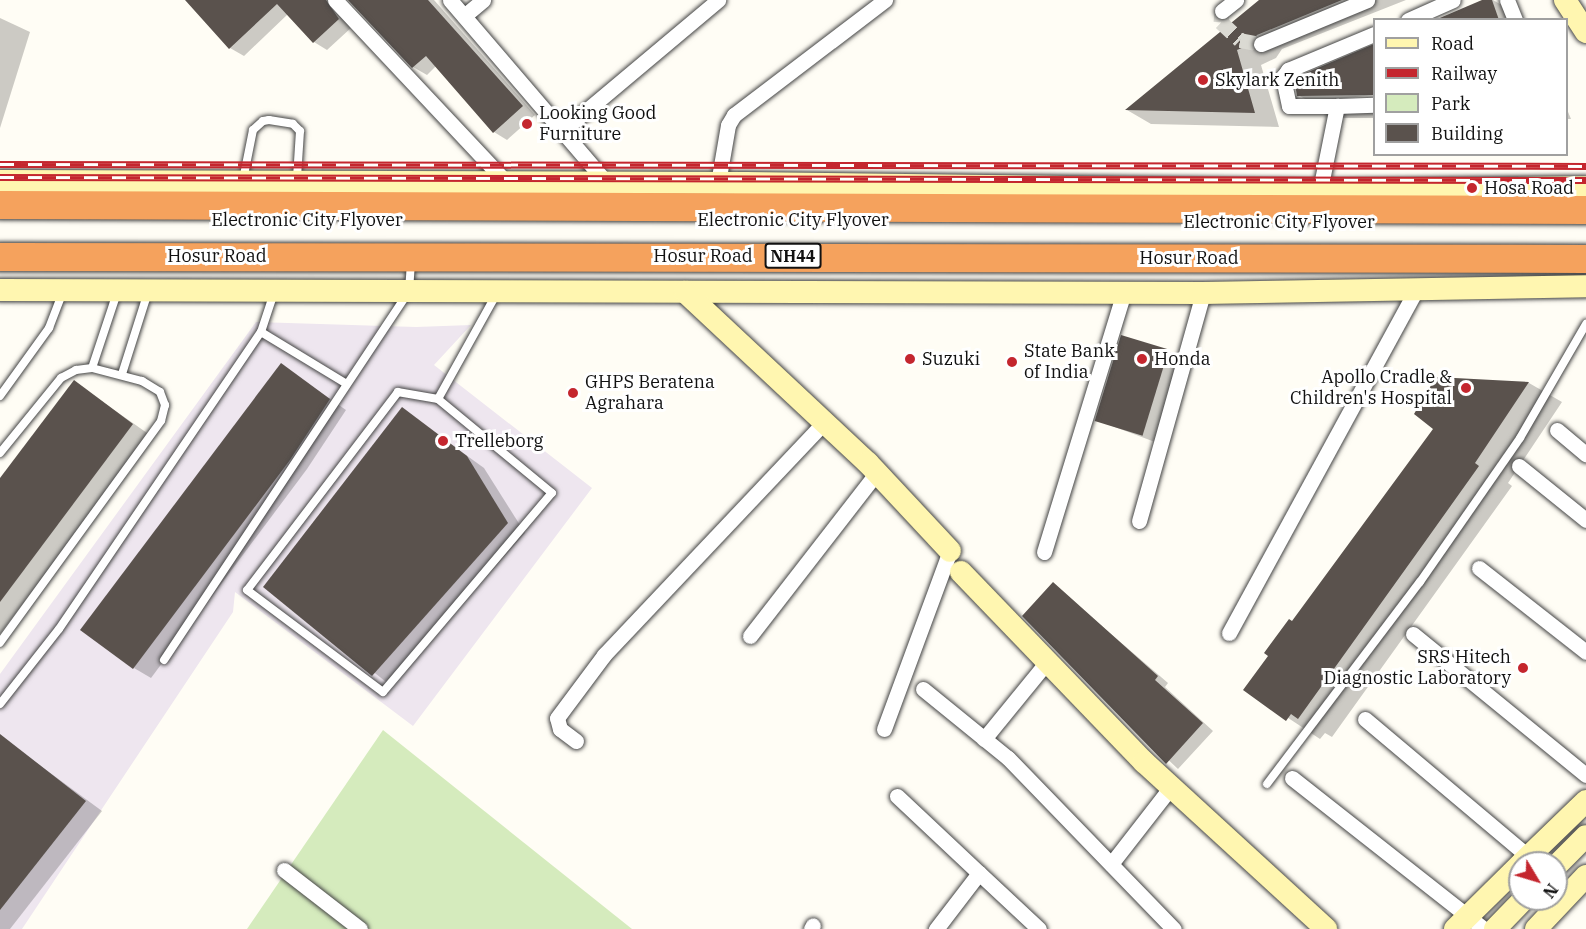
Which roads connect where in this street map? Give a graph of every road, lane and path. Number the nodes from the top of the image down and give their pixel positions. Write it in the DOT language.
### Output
graph roads {
  1 [pos="335,0"];
  2 [pos="450,0"];
  3 [pos="483,0"];
  4 [pos="718,0"];
  5 [pos="885,0"];
  6 [pos="1236,0"];
  7 [pos="1367,0"];
  8 [pos="1454,0"];
  9 [pos="1507,0"];
  10 [pos="1565,0"];
  11 [pos="1222,11"];
  12 [pos="464,16"];
  13 [pos="1413,18"];
  14 [pos="1514,18"];
  15 [pos="1586,33"];
  16 [pos="1373,34"];
  17 [pos="1261,44"];
  18 [pos="1373,105"];
  19 [pos="1337,106"];
  20 [pos="562,131"];
  21 [pos="0,181"];
  22 [pos="243,182"];
  23 [pos="296,182"];
  24 [pos="506,182"];
  25 [pos="608,182"];
  26 [pos="718,183"];
  27 [pos="1586,187"];
  28 [pos="1320,190"];
  29 [pos="0,205"];
  30 [pos="622,206"];
  31 [pos="1586,210"];
  32 [pos="0,220"];
  33 [pos="1586,224"];
  34 [pos="0,243"];
  35 [pos="1586,246"];
  36 [pos="411,256"];
  37 [pos="0,257"];
  38 [pos="1586,259"];
  39 [pos="1586,286"];
  40 [pos="1417,288"];
  41 [pos="0,290"];
  42 [pos="64,290"];
  43 [pos="118,290"];
  44 [pos="148,290"];
  45 [pos="275,291"];
  46 [pos="409,291"];
  47 [pos="498,291"];
  48 [pos="685,292"];
  49 [pos="1124,292"];
  50 [pos="1203,293"];
  51 [pos="1586,324"];
  52 [pos="261,332"];
  53 [pos="92,368"];
  54 [pos="122,374"];
  55 [pos="347,384"];
  56 [pos="0,396"];
  57 [pos="438,399"];
  58 [pos="825,421"];
  59 [pos="1557,430"];
  60 [pos="0,453"];
  61 [pos="1586,454"];
  62 [pos="1519,466"];
  63 [pos="877,472"];
  64 [pos="1586,520"];
  65 [pos="1139,521"];
  66 [pos="950,551"];
  67 [pos="1044,552"];
  68 [pos="1479,568"];
  69 [pos="961,572"];
  70 [pos="1229,633"];
  71 [pos="1413,634"];
  72 [pos="750,636"];
  73 [pos="0,643"];
  74 [pos="1586,652"];
  75 [pos="164,660"];
  76 [pos="1046,663"];
  77 [pos="923,689"];
  78 [pos="0,704"];
  79 [pos="1365,719"];
  80 [pos="884,729"];
  81 [pos="984,739"];
  82 [pos="576,741"];
  83 [pos="1586,775"];
  84 [pos="1292,778"];
  85 [pos="1267,784"];
  86 [pos="1171,787"];
  87 [pos="897,796"];
  88 [pos="1586,801"];
  89 [pos="1586,836"];
  90 [pos="1515,851"];
  91 [pos="1538,851"];
  92 [pos="1568,854"];
  93 [pos="1111,864"];
  94 [pos="284,870"];
  95 [pos="979,873"];
  96 [pos="1586,876"];
  97 [pos="1508,883"];
  98 [pos="1512,911"];
  99 [pos="1469,925"];
  100 [pos="360,929"];
  101 [pos="936,929"];
  102 [pos="1039,929"];
  103 [pos="1174,929"];
  104 [pos="1326,929"];
  105 [pos="1495,929"];
  106 [pos="1536,929"];
  1 -- 24 [label="street"];
  2 -- 12 [label="street"];
  3 -- 12 [label="street"];
  4 -- 20 [label="street"];
  5 -- 26 [label="street"];
  6 -- 11 [label="street"];
  7 -- 17 [label="street"];
  8 -- 13 [label="street"];
  9 -- 14 [label="street"];
  10 -- 15 [label="street"];
  12 -- 20 [label="street"];
  16 -- 19 [label="street"];
  18 -- 19 [label="street"];
  19 -- 28 [label="street"];
  20 -- 25 [label="street"];
  21 -- 22 [label="street"];
  22 -- 23 [label="street"];
  22 -- 23 [label="lane"];
  23 -- 24 [label="street"];
  24 -- 25 [label="street"];
  25 -- 26 [label="street"];
  25 -- 30 [label="street"];
  26 -- 28 [label="street"];
  27 -- 28 [label="street"];
  29 -- 30 [label="highway"];
  30 -- 31 [label="highway"];
  32 -- 33 [label="highway, Electronic City Flyover"];
  34 -- 35 [label="highway, Electronic City Flyover"];
  36 -- 37 [label="highway, Hosur Road / NH44"];
  36 -- 38 [label="highway, Hosur Road / NH44"];
  36 -- 46 [label="lane"];
  39 -- 40 [label="street, Hosur Road"];
  40 -- 50 [label="street, Hosur Road"];
  40 -- 70 [label="street"];
  41 -- 42 [label="street, Hosur Road"];
  42 -- 43 [label="street, Hosur Road"];
  42 -- 56 [label="lane"];
  43 -- 44 [label="street, Hosur Road"];
  43 -- 53 [label="lane"];
  44 -- 45 [label="street, Hosur Road"];
  44 -- 54 [label="lane"];
  45 -- 46 [label="street, Hosur Road"];
  45 -- 52 [label="lane"];
  46 -- 47 [label="street, Hosur Road"];
  46 -- 55 [label="lane"];
  47 -- 48 [label="street, Hosur Road"];
  47 -- 57 [label="lane"];
  48 -- 49 [label="street, Hosur Road"];
  48 -- 58 [label="street"];
  49 -- 50 [label="street, Hosur Road"];
  49 -- 67 [label="street"];
  50 -- 65 [label="street"];
  51 -- 85 [label="lane"];
  52 -- 55 [label="lane"];
  52 -- 78 [label="lane"];
  53 -- 54 [label="lane"];
  53 -- 60 [label="lane"];
  54 -- 73 [label="lane"];
  55 -- 75 [label="lane"];
  57 -- 57 [label="lane"];
  58 -- 63 [label="street"];
  58 -- 82 [label="street"];
  59 -- 61 [label="street"];
  62 -- 64 [label="street"];
  63 -- 66 [label="street"];
  63 -- 72 [label="street"];
  66 -- 80 [label="street"];
  68 -- 74 [label="street"];
  69 -- 76 [label="street"];
  71 -- 83 [label="street"];
  76 -- 81 [label="street"];
  76 -- 86 [label="street"];
  77 -- 81 [label="street"];
  79 -- 90 [label="street"];
  81 -- 93 [label="street"];
  84 -- 99 [label="street"];
  86 -- 93 [label="street"];
  86 -- 104 [label="street"];
  87 -- 95 [label="street"];
  88 -- 91 [label="street"];
  89 -- 92 [label="street"];
  93 -- 103 [label="street"];
  94 -- 100 [label="street"];
  95 -- 101 [label="street"];
  95 -- 102 [label="street"];
  96 -- 106 [label="street"];
  97 -- 99 [label="street"];
  98 -- 105 [label="street"];
}
